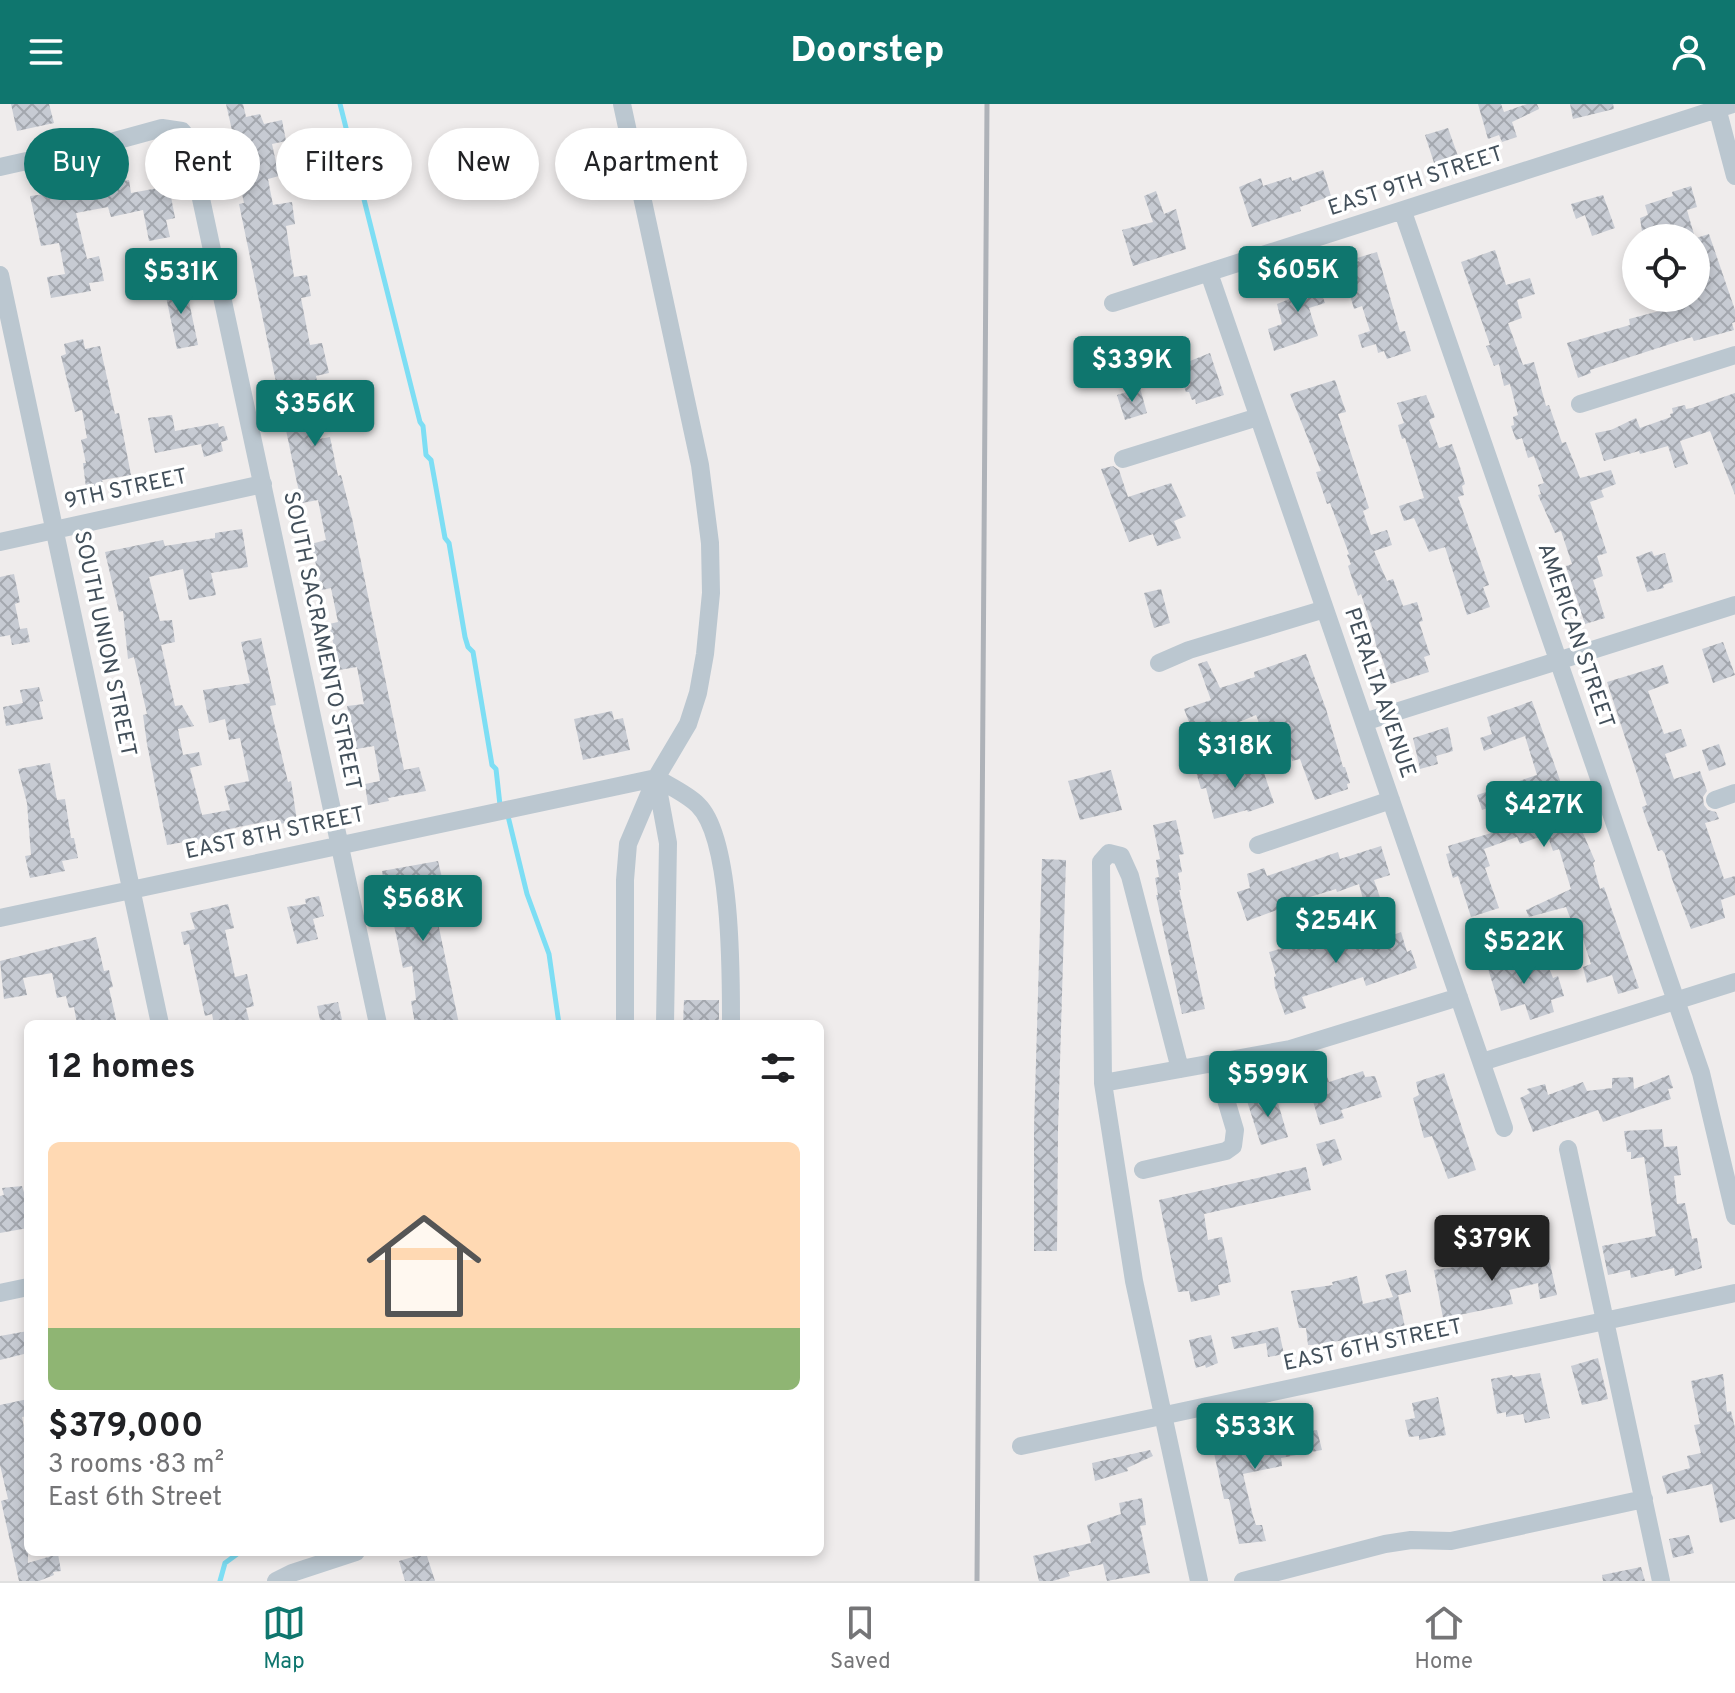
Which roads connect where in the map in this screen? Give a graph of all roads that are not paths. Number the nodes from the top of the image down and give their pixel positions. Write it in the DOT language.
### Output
graph roads {
  1 [pos="622,104"];
  2 [pos="1722,106"];
  3 [pos="0,167"];
  4 [pos="1735,176"];
  5 [pos="1403,212"];
  6 [pos="1209,273"];
  7 [pos="0,275"];
  8 [pos="1113,303"];
  9 [pos="1735,355"];
  10 [pos="1580,404"];
  11 [pos="1258,417"];
  12 [pos="1123,459"];
  13 [pos="263,484"];
  14 [pos="55,530"];
  15 [pos="0,542"];
  16 [pos="1735,605"];
  17 [pos="1325,609"];
  18 [pos="1558,661"];
  19 [pos="1159,663"];
  20 [pos="1364,722"];
  21 [pos="656,778"];
  22 [pos="1735,793"];
  23 [pos="1391,800"];
  24 [pos="1715,800"];
  25 [pos="339,844"];
  26 [pos="1258,845"];
  27 [pos="131,889"];
  28 [pos="0,918"];
  29 [pos="1735,982"];
  30 [pos="1459,997"];
  31 [pos="1675,1001"];
  32 [pos="159,1020"];
  33 [pos="377,1020"];
  34 [pos="625,1020"];
  35 [pos="665,1020"];
  36 [pos="731,1020"];
  37 [pos="1482,1062"];
  38 [pos="1215,1063"];
  39 [pos="1180,1069"];
  40 [pos="1103,1083"];
  41 [pos="1504,1128"];
  42 [pos="1568,1149"];
  43 [pos="1143,1170"];
  44 [pos="1735,1216"];
  45 [pos="24,1288"];
  46 [pos="0,1293"];
  47 [pos="1735,1293"];
  48 [pos="1605,1321"];
  49 [pos="1164,1415"];
  50 [pos="1021,1446"];
  51 [pos="1644,1499"];
  52 [pos="345,1556"];
  53 [pos="276,1581"];
  54 [pos="1199,1581"];
  55 [pos="1243,1581"];
  56 [pos="1661,1581"];
  1 -- 21 [label="street"];
  2 -- 4 [label="street"];
  2 -- 5 [label="street, EAST 9TH STREET"];
  3 -- 13 [label="street, SOUTH SACRAMENTO STREET"];
  5 -- 6 [label="street, EAST 9TH STREET"];
  5 -- 18 [label="street, AMERICAN STREET"];
  6 -- 8 [label="street, EAST 9TH STREET"];
  6 -- 11 [label="street, PERALTA AVENUE"];
  7 -- 14 [label="street, SOUTH UNION STREET"];
  9 -- 10 [label="street"];
  11 -- 12 [label="street"];
  11 -- 17 [label="street, PERALTA AVENUE"];
  13 -- 14 [label="street, 9TH STREET"];
  13 -- 25 [label="street, SOUTH SACRAMENTO STREET"];
  14 -- 15 [label="street, 9TH STREET"];
  14 -- 27 [label="street, SOUTH UNION STREET"];
  16 -- 18 [label="street"];
  17 -- 19 [label="street"];
  17 -- 20 [label="street, PERALTA AVENUE"];
  18 -- 20 [label="street"];
  18 -- 31 [label="street, AMERICAN STREET"];
  20 -- 23 [label="street, PERALTA AVENUE"];
  21 -- 25 [label="street, EAST 8TH STREET"];
  21 -- 34 [label="street"];
  21 -- 35 [label="street"];
  21 -- 36 [label="street"];
  22 -- 24 [label="street"];
  23 -- 26 [label="street"];
  23 -- 30 [label="street, PERALTA AVENUE"];
  25 -- 27 [label="street, EAST 8TH STREET"];
  25 -- 33 [label="street, SOUTH SACRAMENTO STREET"];
  27 -- 28 [label="street, EAST 8TH STREET"];
  27 -- 32 [label="street, SOUTH UNION STREET"];
  29 -- 31 [label="street"];
  30 -- 37 [label="street, PERALTA AVENUE"];
  30 -- 38 [label="street"];
  31 -- 37 [label="street"];
  31 -- 44 [label="street, AMERICAN STREET"];
  37 -- 41 [label="street, PERALTA AVENUE"];
  38 -- 39 [label="street"];
  38 -- 43 [label="street"];
  39 -- 40 [label="street"];
  39 -- 40 [label="street"];
  40 -- 49 [label="street"];
  42 -- 48 [label="street"];
  45 -- 46 [label="street"];
  47 -- 48 [label="street, EAST 6TH STREET"];
  48 -- 49 [label="street, EAST 6TH STREET"];
  48 -- 51 [label="street"];
  49 -- 50 [label="street, EAST 6TH STREET"];
  49 -- 54 [label="street"];
  51 -- 55 [label="street"];
  51 -- 56 [label="street"];
  52 -- 53 [label="street"];
}
